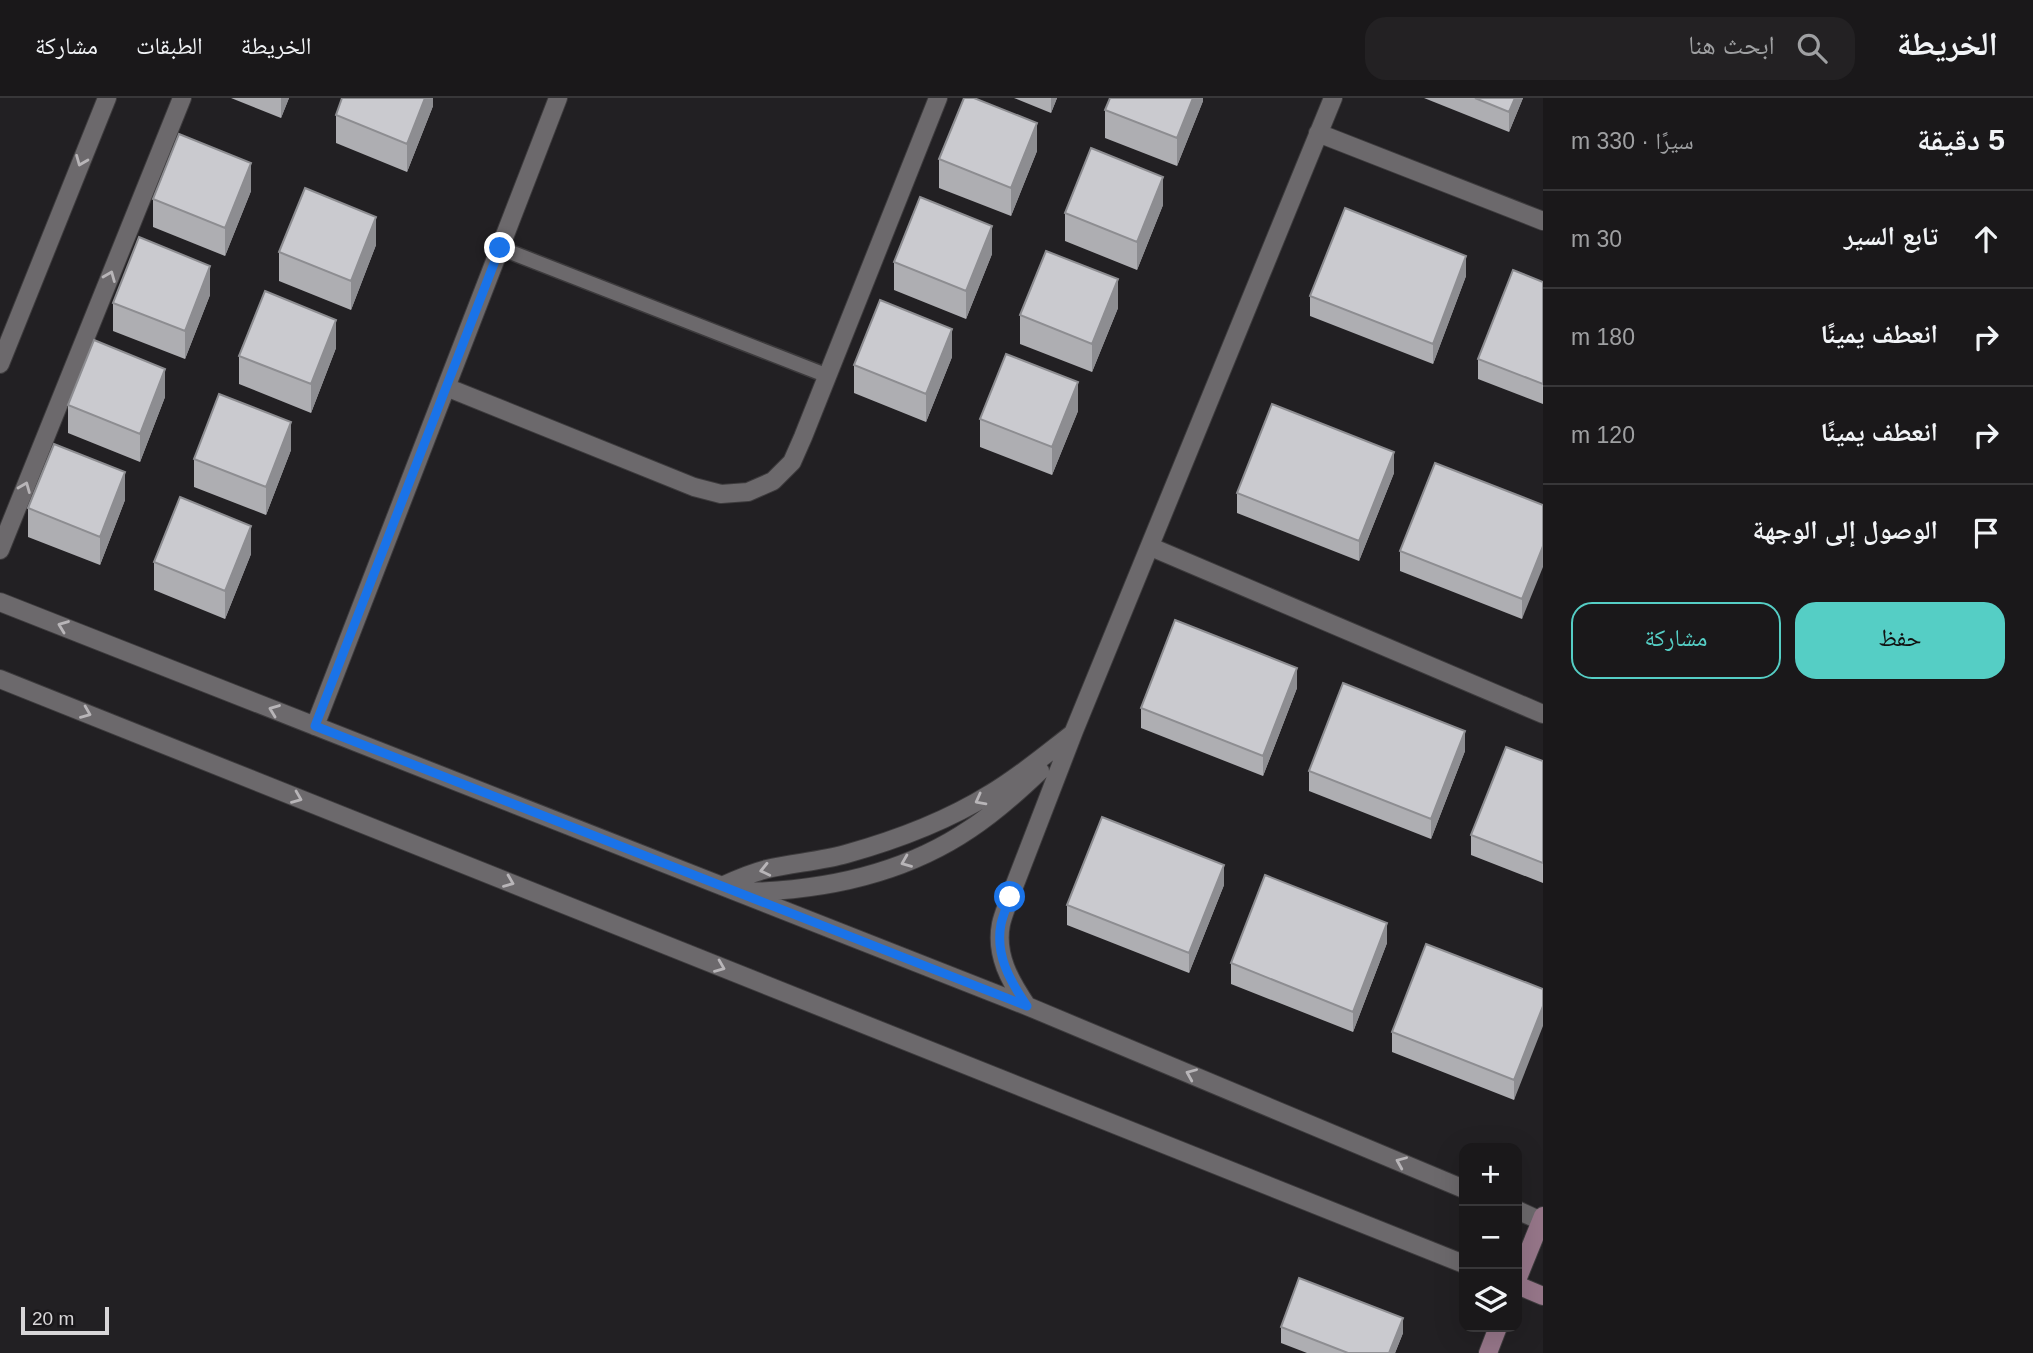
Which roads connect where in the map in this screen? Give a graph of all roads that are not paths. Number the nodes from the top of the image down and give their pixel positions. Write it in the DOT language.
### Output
graph roads {
  1 [pos="107,98"];
  2 [pos="182,98"];
  3 [pos="558,98"];
  4 [pos="938,98"];
  5 [pos="1333,98"];
  6 [pos="1318,133"];
  7 [pos="1543,221"];
  8 [pos="500,248"];
  9 [pos="0,363"];
  10 [pos="828,376"];
  11 [pos="446,387"];
  12 [pos="1151,547"];
  13 [pos="0,550"];
  14 [pos="0,602"];
  15 [pos="0,679"];
  16 [pos="1543,715"];
  17 [pos="315,726"];
  18 [pos="1074,731"];
  19 [pos="730,889"];
  20 [pos="1027,1006"];
  21 [pos="1459,1186"];
  22 [pos="1522,1212"];
  23 [pos="1542,1219"];
  24 [pos="1459,1262"];
  25 [pos="1522,1269"];
  26 [pos="1522,1287"];
  27 [pos="1543,1296"];
  28 [pos="1496,1332"];
  29 [pos="1488,1353"];
  1 -- 9 [label="street, one-way"];
  13 -- 2 [label="street, one-way"];
  3 -- 8 [label="street"];
  4 -- 10 [label="street"];
  5 -- 6 [label="street"];
  6 -- 7 [label="street"];
  6 -- 12 [label="street"];
  8 -- 10 [label="lane"];
  8 -- 11 [label="street"];
  10 -- 11 [label="street"];
  11 -- 17 [label="street"];
  12 -- 16 [label="street"];
  12 -- 18 [label="street"];
  17 -- 14 [label="street, one-way"];
  15 -- 24 [label="street, one-way"];
  17 -- 19 [label="street"];
  18 -- 19 [label="street, one-way"];
  18 -- 19 [label="street, one-way"];
  18 -- 20 [label="street"];
  19 -- 20 [label="street"];
  21 -- 20 [label="street, one-way"];
  22 -- 23 [label="street"];
  23 -- 25 [label="street"];
  26 -- 27 [label="street"];
  28 -- 29 [label="street"];
}
